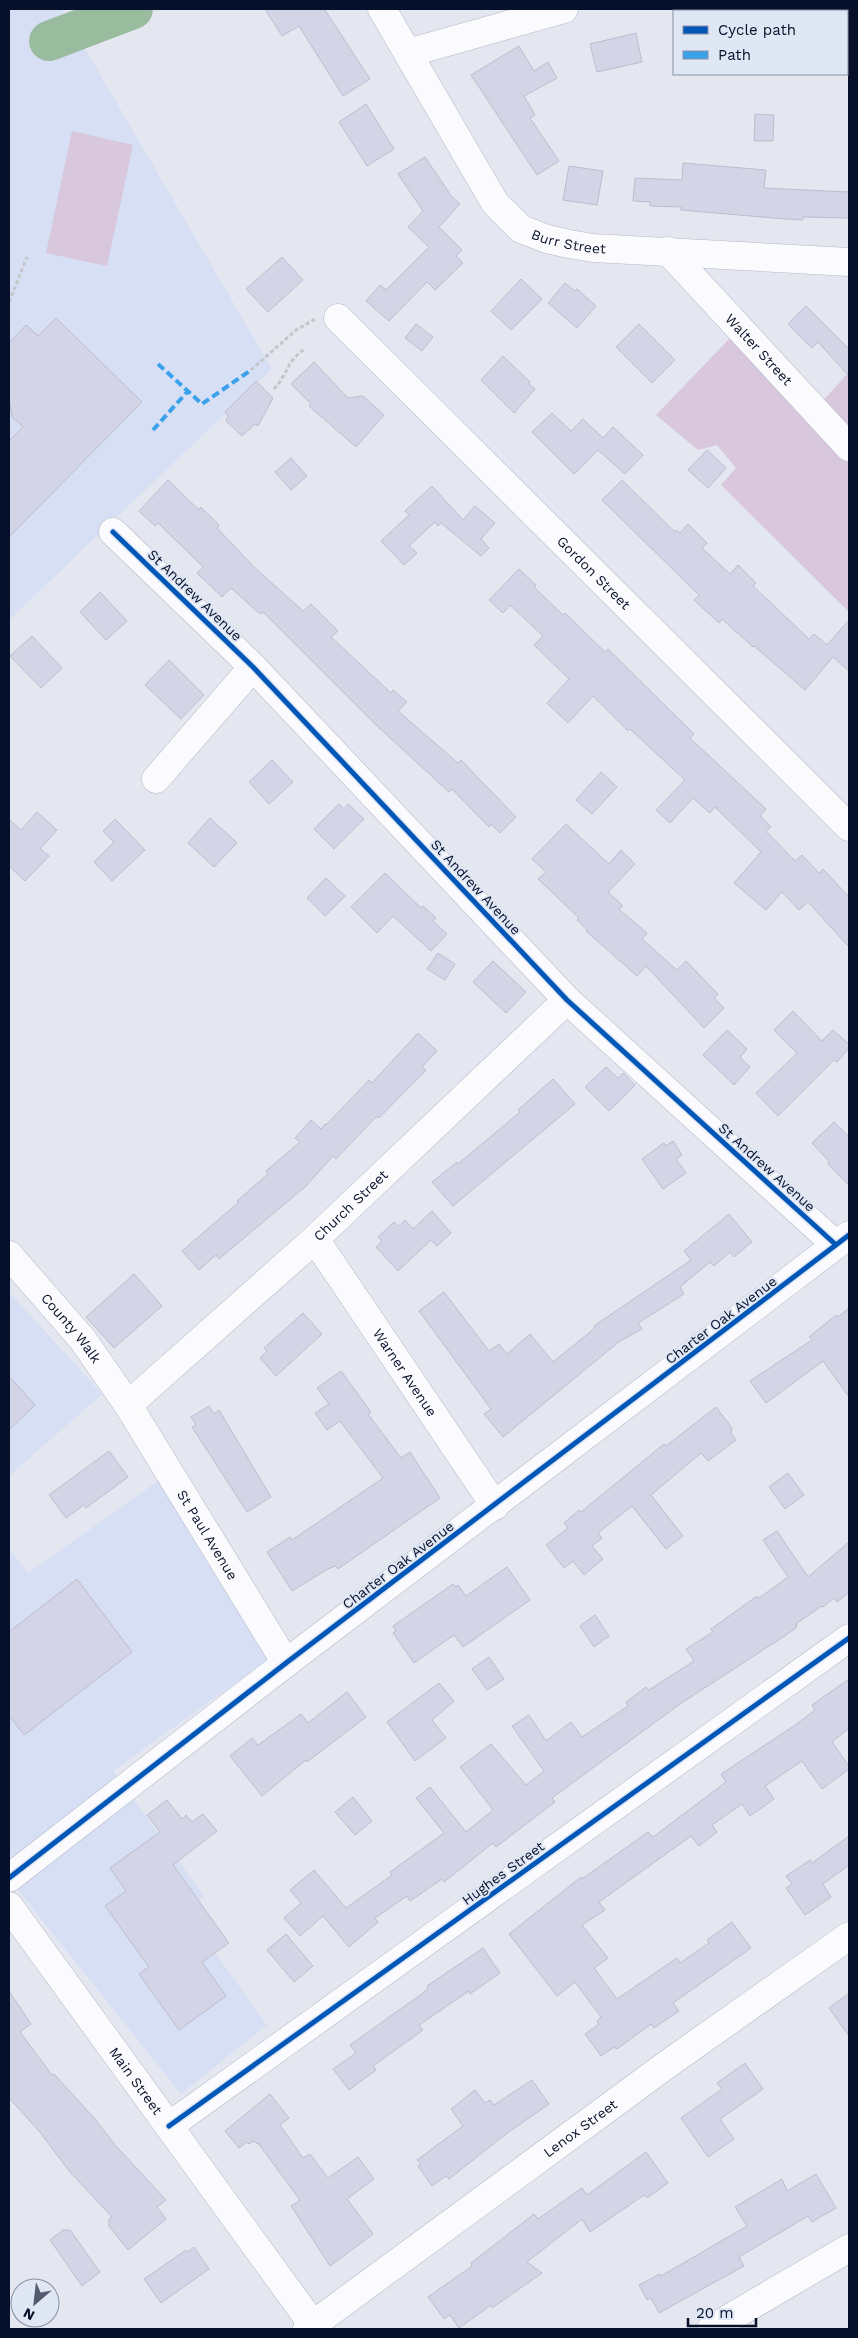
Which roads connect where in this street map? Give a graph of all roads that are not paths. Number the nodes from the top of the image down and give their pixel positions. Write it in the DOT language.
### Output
graph roads {
  1 [pos="382,9"];
  2 [pos="564,9"];
  3 [pos="408,53"];
  4 [pos="668,251"];
  5 [pos="849,262"];
  6 [pos="338,318"];
  7 [pos="849,447"];
  8 [pos="113,532"];
  9 [pos="253,667"];
  10 [pos="156,779"];
  11 [pos="849,827"];
  12 [pos="567,1000"];
  13 [pos="316,1239"];
  14 [pos="842,1240"];
  15 [pos="9,1255"];
  16 [pos="128,1406"];
  17 [pos="495,1506"];
  18 [pos="849,1638"];
  19 [pos="286,1663"];
  20 [pos="9,1878"];
  21 [pos="9,1906"];
  22 [pos="849,1936"];
  23 [pos="169,2126"];
  24 [pos="849,2248"];
  25 [pos="311,2328"];
  26 [pos="711,2329"];
  1 -- 3 [label="street, Burr Street"];
  2 -- 3 [label="street"];
  3 -- 4 [label="street, Burr Street"];
  4 -- 5 [label="street, Burr Street"];
  4 -- 7 [label="street, Walter Street"];
  6 -- 11 [label="street, Gordon Street"];
  8 -- 9 [label="street, St Andrew Avenue"];
  9 -- 10 [label="street"];
  9 -- 12 [label="street, St Andrew Avenue"];
  12 -- 13 [label="street, Church Street"];
  12 -- 14 [label="street, St Andrew Avenue"];
  13 -- 16 [label="street, Church Street"];
  13 -- 17 [label="street, Warner Avenue"];
  14 -- 17 [label="street, Charter Oak Avenue"];
  15 -- 16 [label="street, County Walk"];
  16 -- 19 [label="street, St Paul Avenue"];
  17 -- 19 [label="street, Charter Oak Avenue"];
  18 -- 23 [label="street, Hughes Street"];
  19 -- 20 [label="street, Charter Oak Avenue"];
  21 -- 23 [label="street, Main Street"];
  22 -- 25 [label="street, Lenox Street"];
  23 -- 25 [label="street, Main Street"];
  24 -- 26 [label="street"];
}
